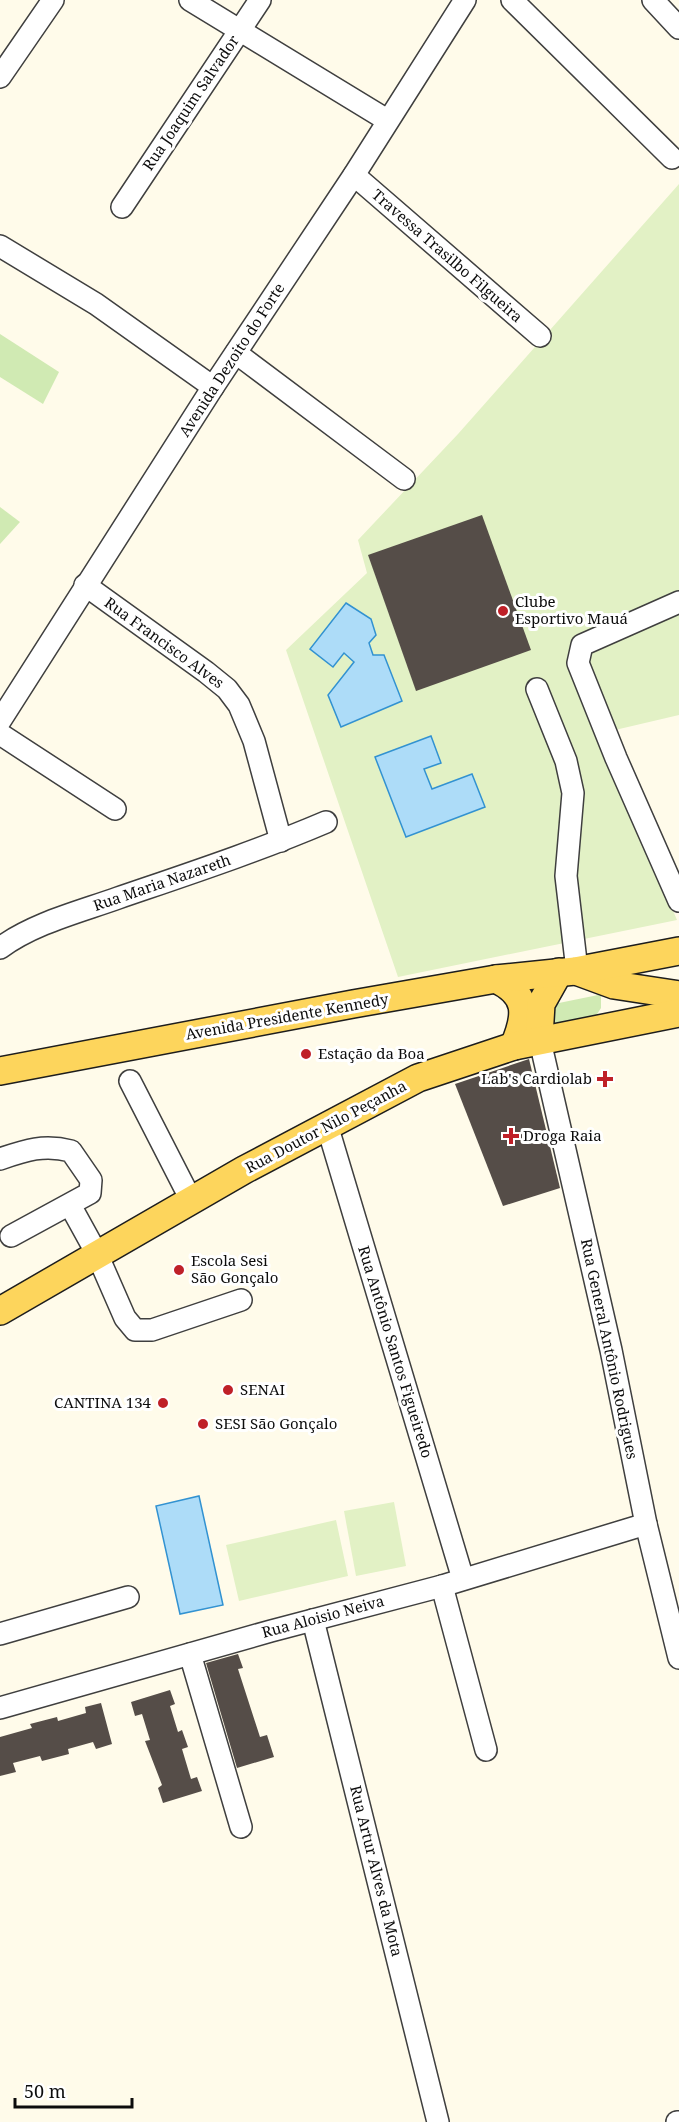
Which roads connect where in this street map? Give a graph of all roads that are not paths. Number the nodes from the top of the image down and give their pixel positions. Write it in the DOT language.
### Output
graph roads {
  1 [pos="53,0"];
  2 [pos="190,0"];
  3 [pos="260,0"];
  4 [pos="465,0"];
  5 [pos="512,0"];
  6 [pos="653,0"];
  7 [pos="679,28"];
  8 [pos="239,30"];
  9 [pos="0,77"];
  10 [pos="387,120"];
  11 [pos="672,158"];
  12 [pos="354,175"];
  13 [pos="122,207"];
  14 [pos="0,246"];
  15 [pos="540,336"];
  16 [pos="236,353"];
  17 [pos="213,387"];
  18 [pos="404,479"];
  19 [pos="86,585"];
  20 [pos="679,602"];
  21 [pos="537,689"];
  22 [pos="7,693"];
  23 [pos="0,721"];
  24 [pos="0,734"];
  25 [pos="115,808"];
  26 [pos="326,822"];
  27 [pos="281,841"];
  28 [pos="679,902"];
  29 [pos="0,948"];
  30 [pos="679,951"];
  31 [pos="577,973"];
  32 [pos="496,979"];
  33 [pos="679,995"];
  34 [pos="679,1013"];
  35 [pos="599,1031"];
  36 [pos="527,1043"];
  37 [pos="0,1071"];
  38 [pos="130,1081"];
  39 [pos="327,1125"];
  40 [pos="0,1159"];
  41 [pos="191,1200"];
  42 [pos="70,1205"];
  43 [pos="11,1236"];
  44 [pos="97,1254"];
  45 [pos="241,1300"];
  46 [pos="0,1311"];
  47 [pos="646,1524"];
  48 [pos="463,1579"];
  49 [pos="442,1586"];
  50 [pos="128,1597"];
  51 [pos="313,1620"];
  52 [pos="0,1634"];
  53 [pos="190,1654"];
  54 [pos="679,1658"];
  55 [pos="0,1708"];
  56 [pos="486,1750"];
  57 [pos="241,1827"];
  58 [pos="438,2122"];
  1 -- 9 [label="street"];
  2 -- 8 [label="street"];
  3 -- 8 [label="street, Rua Joaquim Salvador"];
  4 -- 10 [label="street, Avenida Dezoito do Forte"];
  5 -- 11 [label="street"];
  6 -- 7 [label="street"];
  8 -- 10 [label="street"];
  8 -- 13 [label="street, Rua Joaquim Salvador"];
  10 -- 12 [label="street, Avenida Dezoito do Forte"];
  12 -- 15 [label="street, Travessa Trasilbo Filgueira"];
  12 -- 16 [label="street, Avenida Dezoito do Forte"];
  14 -- 17 [label="street"];
  16 -- 17 [label="street, Avenida Dezoito do Forte"];
  16 -- 18 [label="street"];
  17 -- 19 [label="street, Avenida Dezoito do Forte"];
  19 -- 22 [label="street, Avenida Dezoito do Forte"];
  19 -- 27 [label="street, Rua Francisco Alves"];
  20 -- 28 [label="street"];
  21 -- 31 [label="street"];
  22 -- 23 [label="street, Avenida Dezoito do Forte"];
  24 -- 25 [label="street"];
  26 -- 27 [label="street, Rua Maria Nazareth"];
  27 -- 29 [label="street, Rua Maria Nazareth"];
  30 -- 31 [label="main road, Avenida Presidente Kennedy"];
  31 -- 32 [label="main road, Avenida Presidente Kennedy"];
  31 -- 33 [label="main road, Avenida Presidente Kennedy"];
  31 -- 35 [label="main road"];
  31 -- 36 [label="main road"];
  32 -- 36 [label="main road"];
  32 -- 37 [label="main road, Avenida Presidente Kennedy"];
  34 -- 35 [label="main road, Rua Doutor Nilo Peçanha"];
  35 -- 36 [label="main road, Rua Doutor Nilo Peçanha"];
  36 -- 39 [label="main road, Rua Doutor Nilo Peçanha"];
  36 -- 47 [label="street, Rua General Antônio Rodrigues"];
  38 -- 41 [label="street"];
  39 -- 41 [label="main road, Rua Doutor Nilo Peçanha"];
  39 -- 48 [label="street, Rua Antônio Santos Figueiredo"];
  40 -- 42 [label="street"];
  41 -- 44 [label="main road, Rua Doutor Nilo Peçanha"];
  42 -- 43 [label="street"];
  42 -- 44 [label="street"];
  44 -- 45 [label="street"];
  44 -- 46 [label="main road, Rua Doutor Nilo Peçanha"];
  47 -- 48 [label="street, Rua Aloisio Neiva"];
  47 -- 54 [label="street, Rua General Antônio Rodrigues"];
  48 -- 49 [label="street, Rua Aloisio Neiva"];
  49 -- 51 [label="street, Rua Aloisio Neiva"];
  49 -- 56 [label="street"];
  50 -- 52 [label="street"];
  51 -- 53 [label="street, Rua Aloisio Neiva"];
  51 -- 58 [label="street, Rua Artur Alves da Mota"];
  53 -- 55 [label="street, Rua Aloisio Neiva"];
  53 -- 57 [label="street"];
}
